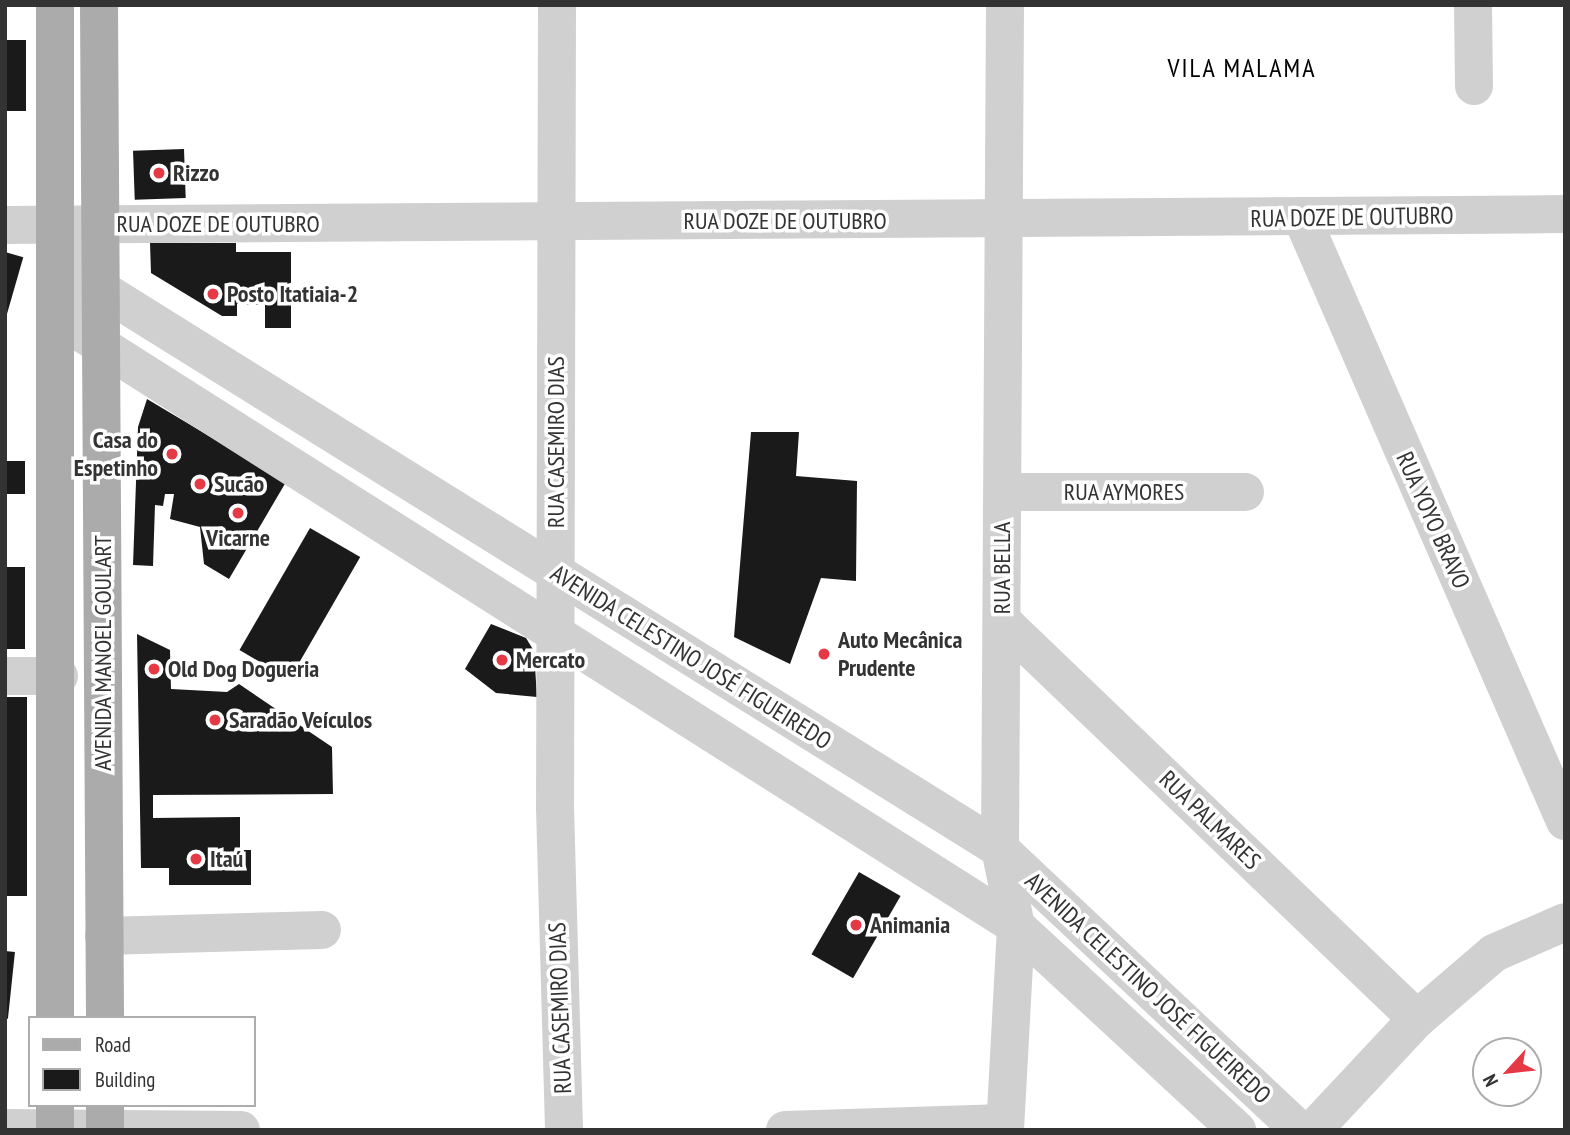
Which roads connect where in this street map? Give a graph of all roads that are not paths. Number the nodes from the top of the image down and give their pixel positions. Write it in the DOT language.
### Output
graph roads {
  1 [pos="55,5"];
  2 [pos="99,5"];
  3 [pos="557,5"];
  4 [pos="1005,5"];
  5 [pos="1473,5"];
  6 [pos="1474,86"];
  7 [pos="1565,214"];
  8 [pos="1302,218"];
  9 [pos="1004,220"];
  10 [pos="556,222"];
  11 [pos="98,224"];
  12 [pos="5,225"];
  13 [pos="56,225"];
  14 [pos="99,288"];
  15 [pos="58,318"];
  16 [pos="100,344"];
  17 [pos="1003,492"];
  18 [pos="1245,492"];
  19 [pos="555,573"];
  20 [pos="1002,621"];
  21 [pos="555,632"];
  22 [pos="5,676"];
  23 [pos="59,676"];
  24 [pos="1565,821"];
  25 [pos="1000,849"];
  26 [pos="1565,922"];
  27 [pos="1016,926"];
  28 [pos="322,930"];
  29 [pos="104,936"];
  30 [pos="55,1016"];
  31 [pos="105,1016"];
  32 [pos="1417,1018"];
  33 [pos="55,1121"];
  34 [pos="105,1121"];
  35 [pos="1005,1126"];
  36 [pos="5,1128"];
  37 [pos="241,1130"];
  38 [pos="564,1130"];
  39 [pos="785,1130"];
  40 [pos="1237,1130"];
  41 [pos="1299,1130"];
  42 [pos="1313,1130"];
  1 -- 13 [label="main road, AVENIDA MANOEL GOULART"];
  2 -- 11 [label="main road, AVENIDA MANOEL GOULART"];
  3 -- 10 [label="street, RUA CASEMIRO DIAS"];
  4 -- 9 [label="street, RUA BELLA"];
  5 -- 6 [label="street"];
  7 -- 8 [label="street, RUA DOZE DE OUTUBRO"];
  8 -- 9 [label="street, RUA DOZE DE OUTUBRO"];
  8 -- 24 [label="street, RUA YOYO BRAVO"];
  9 -- 10 [label="street, RUA DOZE DE OUTUBRO"];
  9 -- 17 [label="street, RUA BELLA"];
  10 -- 11 [label="street, RUA DOZE DE OUTUBRO"];
  10 -- 19 [label="street, RUA CASEMIRO DIAS"];
  11 -- 13 [label="street, RUA DOZE DE OUTUBRO"];
  11 -- 14 [label="main road, AVENIDA MANOEL GOULART"];
  12 -- 13 [label="street, RUA DOZE DE OUTUBRO"];
  13 -- 14 [label="street, AVENIDA CELESTINO JOSÉ FIGUEIREDO"];
  13 -- 15 [label="main road, AVENIDA MANOEL GOULART"];
  14 -- 15 [label="street"];
  14 -- 16 [label="main road, AVENIDA MANOEL GOULART"];
  14 -- 19 [label="street, AVENIDA CELESTINO JOSÉ FIGUEIREDO"];
  15 -- 16 [label="street, AVENIDA CELESTINO JOSÉ FIGUEIREDO"];
  15 -- 23 [label="main road, AVENIDA MANOEL GOULART"];
  16 -- 21 [label="street, AVENIDA CELESTINO JOSÉ FIGUEIREDO"];
  16 -- 29 [label="main road, AVENIDA MANOEL GOULART"];
  17 -- 18 [label="street, RUA AYMORES"];
  17 -- 20 [label="street, RUA BELLA"];
  19 -- 21 [label="street, RUA CASEMIRO DIAS"];
  19 -- 25 [label="street, AVENIDA CELESTINO JOSÉ FIGUEIREDO"];
  20 -- 25 [label="street, RUA BELLA"];
  20 -- 32 [label="street, RUA PALMARES"];
  21 -- 27 [label="street, AVENIDA CELESTINO JOSÉ FIGUEIREDO"];
  21 -- 38 [label="street, RUA CASEMIRO DIAS"];
  22 -- 23 [label="street"];
  23 -- 30 [label="main road, AVENIDA MANOEL GOULART"];
  25 -- 27 [label="street, RUA BELLA"];
  25 -- 41 [label="street, AVENIDA CELESTINO JOSÉ FIGUEIREDO"];
  26 -- 32 [label="street"];
  27 -- 35 [label="street, RUA BELLA"];
  27 -- 40 [label="street, AVENIDA CELESTINO JOSÉ FIGUEIREDO"];
  28 -- 29 [label="street"];
  29 -- 31 [label="main road, AVENIDA MANOEL GOULART"];
  32 -- 42 [label="street"];
  33 -- 34 [label="street"];
  33 -- 36 [label="street"];
  34 -- 37 [label="street"];
  35 -- 39 [label="street"];
}
